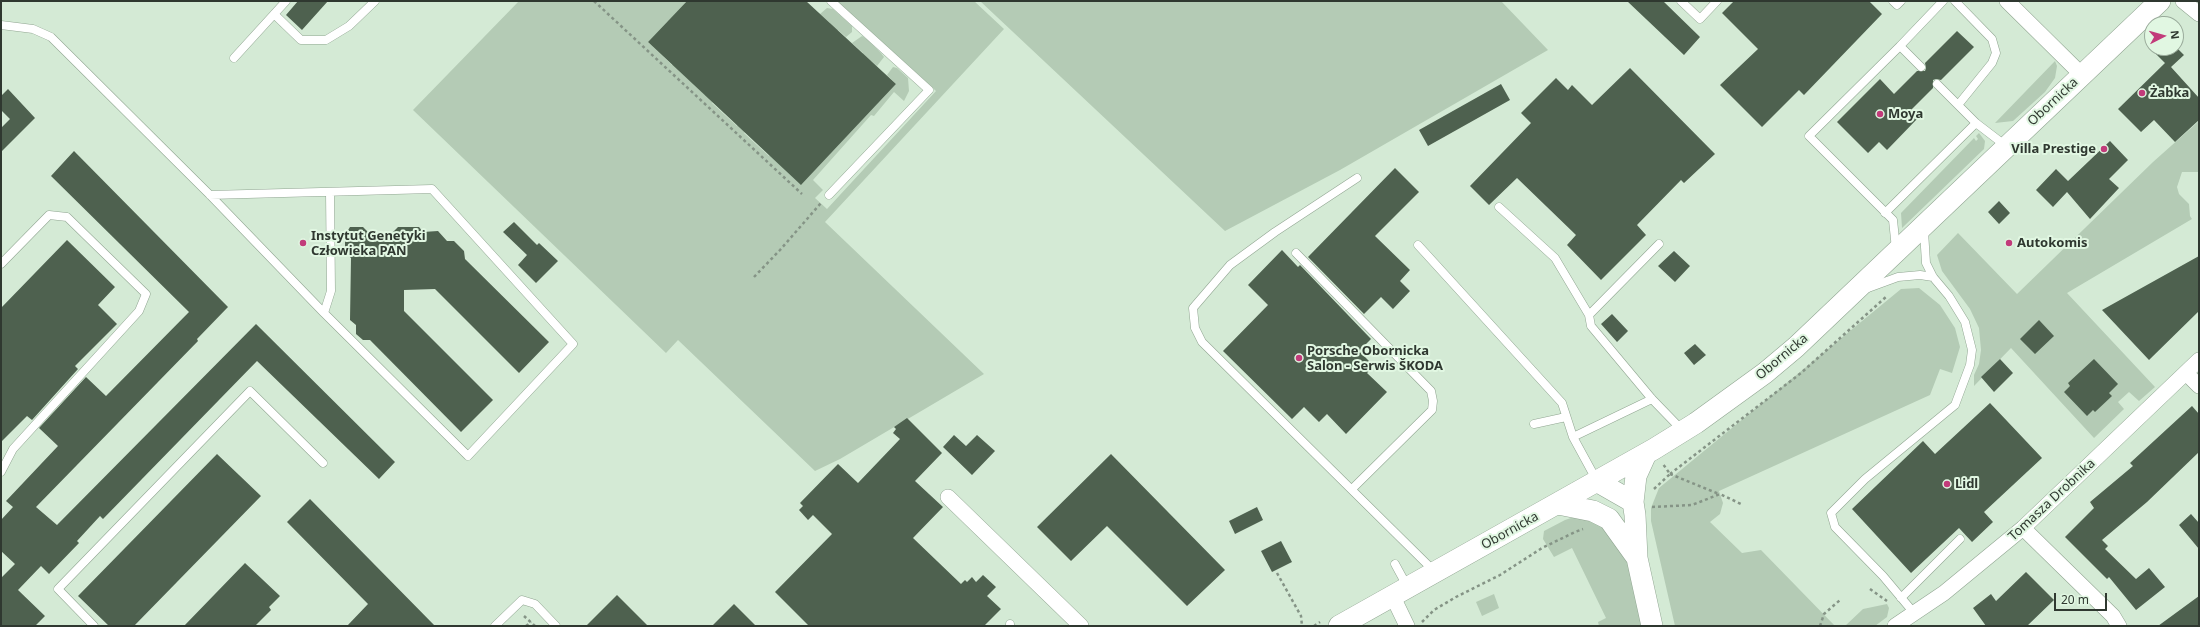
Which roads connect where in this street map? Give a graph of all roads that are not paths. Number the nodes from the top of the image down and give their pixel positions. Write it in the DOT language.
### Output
graph roads {
  1 [pos="286,1"];
  2 [pos="375,1"];
  3 [pos="831,1"];
  4 [pos="1681,1"];
  5 [pos="1717,1"];
  6 [pos="1893,1"];
  7 [pos="1901,1"];
  8 [pos="1943,1"];
  9 [pos="1955,1"];
  10 [pos="2007,1"];
  11 [pos="2160,1"];
  12 [pos="2183,1"];
  13 [pos="274,14"];
  14 [pos="2199,14"];
  15 [pos="1,25"];
  16 [pos="1900,46"];
  17 [pos="234,58"];
  18 [pos="1921,67"];
  19 [pos="2082,75"];
  20 [pos="1937,84"];
  21 [pos="1958,105"];
  22 [pos="1976,124"];
  23 [pos="2006,146"];
  24 [pos="1357,178"];
  25 [pos="330,192"];
  26 [pos="829,194"];
  27 [pos="210,195"];
  28 [pos="1499,207"];
  29 [pos="1885,213"];
  30 [pos="1925,224"];
  31 [pos="1659,244"];
  32 [pos="1418,245"];
  33 [pos="1896,250"];
  34 [pos="1296,253"];
  35 [pos="1,264"];
  36 [pos="1933,277"];
  37 [pos="1852,294"];
  38 [pos="324,313"];
  39 [pos="1589,315"];
  40 [pos="2199,360"];
  41 [pos="2186,373"];
  42 [pos="2199,386"];
  43 [pos="1652,399"];
  44 [pos="1566,417"];
  45 [pos="1534,424"];
  46 [pos="1683,431"];
  47 [pos="1573,437"];
  48 [pos="1650,451"];
  49 [pos="323,463"];
  50 [pos="1,472"];
  51 [pos="1598,482"];
  52 [pos="1352,489"];
  53 [pos="948,497"];
  54 [pos="1643,501"];
  55 [pos="1558,504"];
  56 [pos="1609,519"];
  57 [pos="2023,528"];
  58 [pos="1960,539"];
  59 [pos="1637,558"];
  60 [pos="1395,564"];
  61 [pos="1435,573"];
  62 [pos="1400,592"];
  63 [pos="1901,598"];
  64 [pos="1914,613"];
  65 [pos="94,626"];
  66 [pos="495,626"];
  67 [pos="556,626"];
  68 [pos="1082,626"];
  69 [pos="1339,626"];
  70 [pos="1407,626"];
  71 [pos="1652,626"];
  72 [pos="1895,626"];
  73 [pos="2119,626"];
  1 -- 13 [label="lane"];
  2 -- 13 [label="lane"];
  3 -- 26 [label="lane"];
  4 -- 5 [label="lane"];
  6 -- 7 [label="lane"];
  8 -- 16 [label="lane"];
  9 -- 21 [label="lane"];
  10 -- 19 [label="street"];
  11 -- 19 [label="main road, Obornicka"];
  12 -- 14 [label="street"];
  13 -- 17 [label="lane"];
  15 -- 27 [label="lane"];
  16 -- 18 [label="lane"];
  16 -- 29 [label="lane"];
  19 -- 23 [label="main road, Obornicka"];
  20 -- 21 [label="lane"];
  21 -- 22 [label="lane"];
  22 -- 23 [label="lane"];
  22 -- 29 [label="lane"];
  23 -- 30 [label="main road, Obornicka"];
  24 -- 52 [label="lane"];
  25 -- 27 [label="lane"];
  25 -- 38 [label="lane"];
  25 -- 38 [label="lane"];
  27 -- 38 [label="lane"];
  28 -- 39 [label="lane"];
  29 -- 33 [label="lane"];
  30 -- 33 [label="main road, Obornicka"];
  30 -- 36 [label="lane"];
  31 -- 39 [label="lane"];
  32 -- 44 [label="lane"];
  33 -- 37 [label="main road, Obornicka"];
  34 -- 52 [label="lane"];
  35 -- 50 [label="lane"];
  36 -- 37 [label="lane"];
  36 -- 63 [label="lane"];
  37 -- 46 [label="main road, Obornicka"];
  39 -- 43 [label="lane"];
  40 -- 41 [label="street, Tomasza Drobnika"];
  41 -- 42 [label="street"];
  41 -- 57 [label="street, Tomasza Drobnika"];
  43 -- 46 [label="lane"];
  43 -- 47 [label="lane"];
  44 -- 45 [label="lane"];
  44 -- 47 [label="lane"];
  46 -- 48 [label="main road, Obornicka"];
  47 -- 51 [label="lane"];
  48 -- 51 [label="main road, Obornicka"];
  48 -- 54 [label="main road"];
  49 -- 65 [label="lane"];
  51 -- 54 [label="main road"];
  51 -- 55 [label="main road, Obornicka"];
  51 -- 56 [label="main road"];
  52 -- 61 [label="lane"];
  53 -- 68 [label="street"];
  54 -- 59 [label="main road"];
  55 -- 56 [label="main road"];
  55 -- 61 [label="main road, Obornicka"];
  56 -- 59 [label="main road"];
  57 -- 64 [label="street, Tomasza Drobnika"];
  57 -- 73 [label="street"];
  58 -- 63 [label="lane"];
  59 -- 71 [label="main road"];
  60 -- 62 [label="lane"];
  61 -- 62 [label="main road, Obornicka"];
  62 -- 69 [label="main road, Obornicka"];
  62 -- 70 [label="street"];
  63 -- 64 [label="lane"];
  64 -- 72 [label="street, Tomasza Drobnika"];
  66 -- 67 [label="lane"];
}
